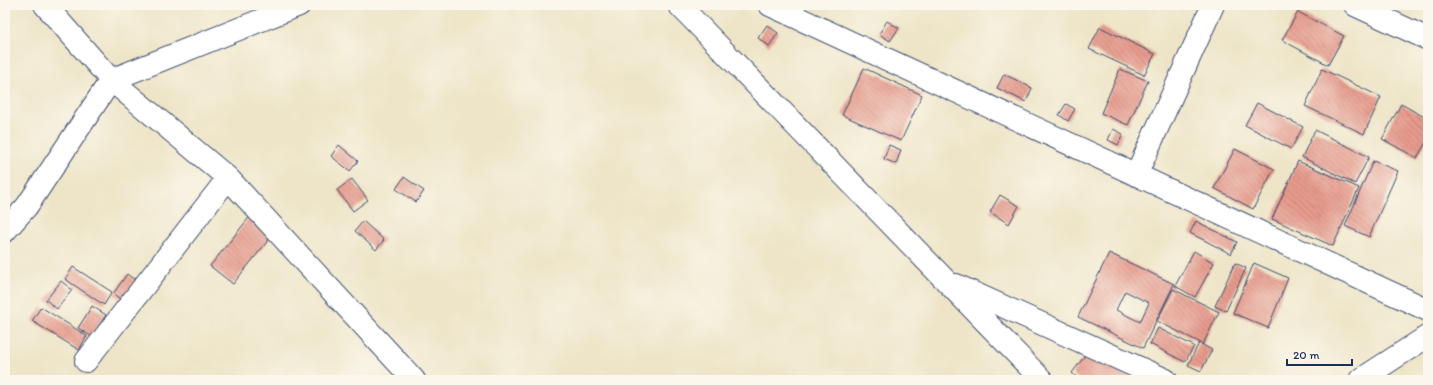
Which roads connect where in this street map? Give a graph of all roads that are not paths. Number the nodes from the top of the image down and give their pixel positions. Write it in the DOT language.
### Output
graph roads {
  1 [pos="45,5"];
  2 [pos="299,5"];
  3 [pos="679,5"];
  4 [pos="770,5"];
  5 [pos="1213,5"];
  6 [pos="1355,5"];
  7 [pos="1428,39"];
  8 [pos="111,80"];
  9 [pos="1136,175"];
  10 [pos="228,178"];
  11 [pos="5,231"];
  12 [pos="946,280"];
  13 [pos="1428,310"];
  14 [pos="1428,336"];
  15 [pos="86,361"];
  16 [pos="414,380"];
  17 [pos="1042,380"];
  18 [pos="1166,380"];
  19 [pos="1360,380"];
  1 -- 8 [label="street"];
  2 -- 8 [label="street"];
  3 -- 12 [label="street"];
  4 -- 9 [label="street"];
  5 -- 9 [label="street"];
  6 -- 7 [label="street"];
  8 -- 10 [label="street"];
  8 -- 11 [label="street"];
  9 -- 13 [label="street"];
  10 -- 15 [label="street"];
  10 -- 16 [label="street"];
  12 -- 17 [label="street"];
  12 -- 18 [label="street"];
  14 -- 19 [label="street"];
}
